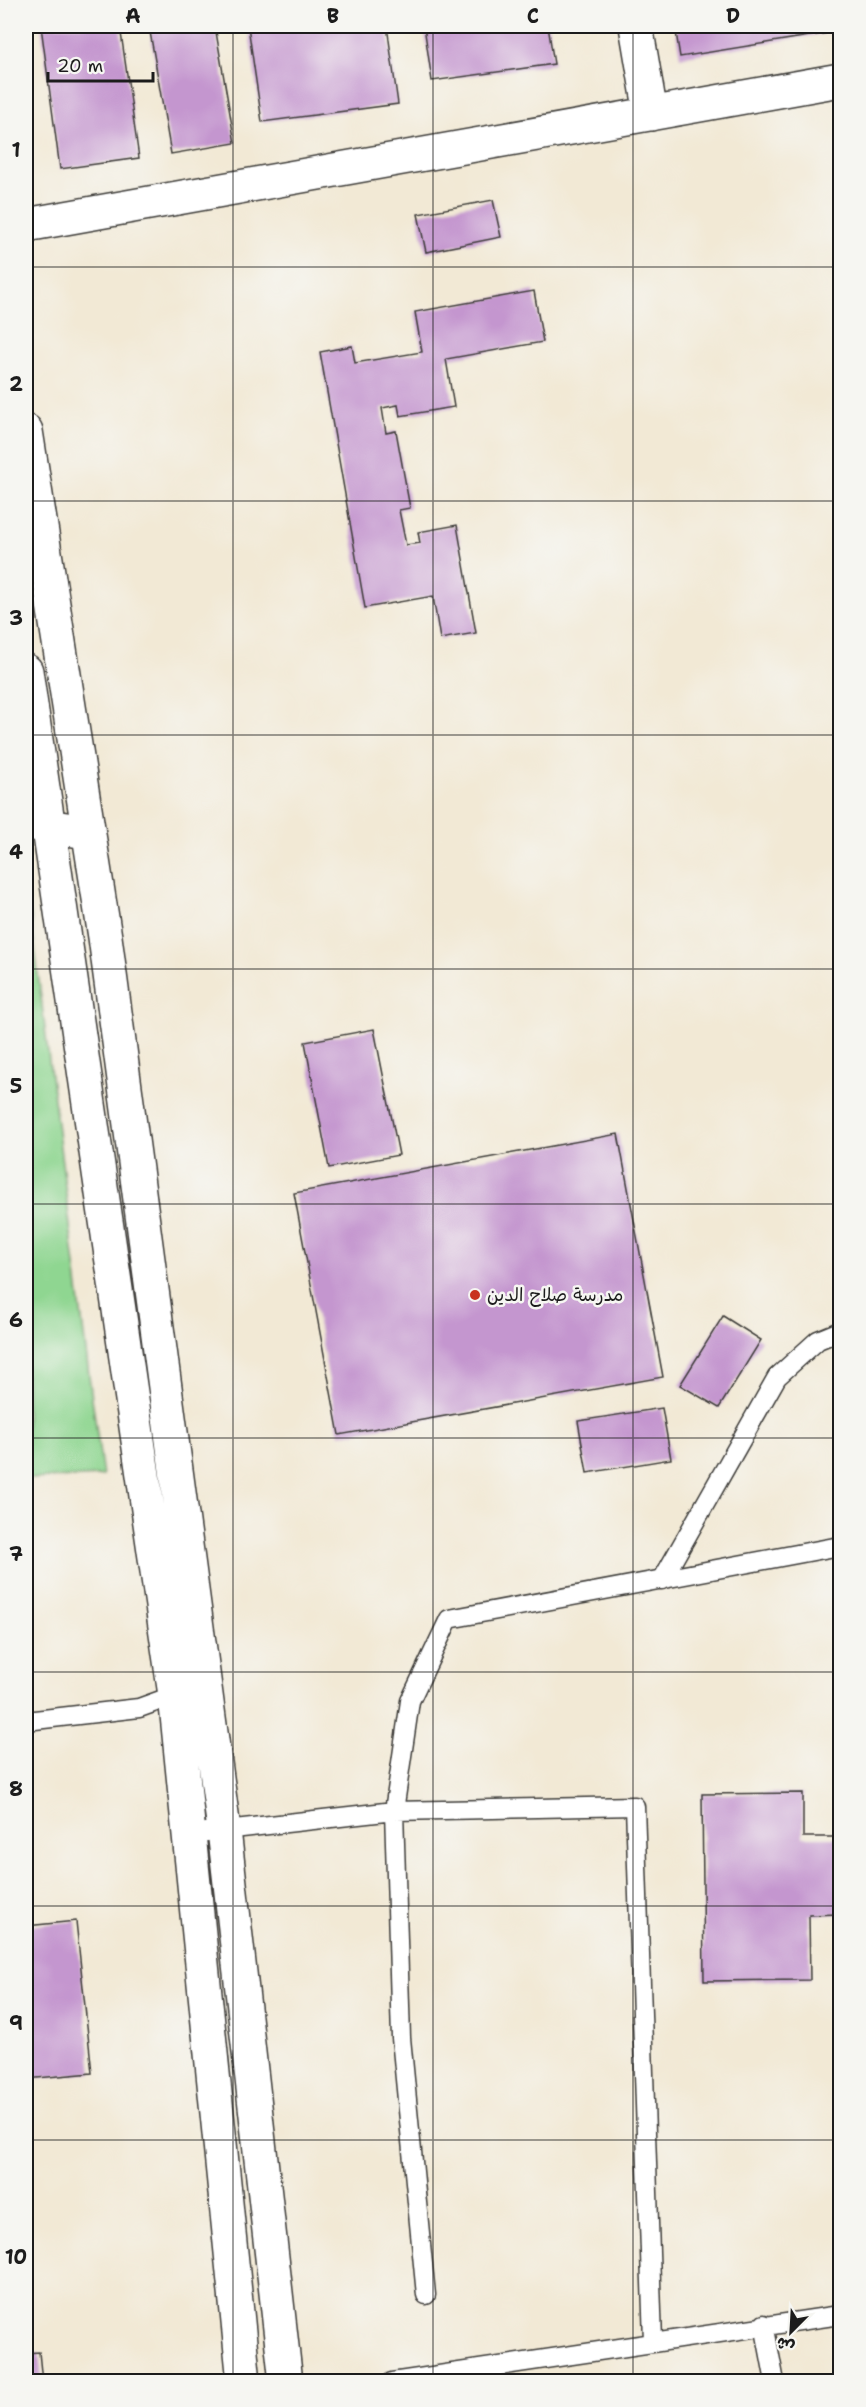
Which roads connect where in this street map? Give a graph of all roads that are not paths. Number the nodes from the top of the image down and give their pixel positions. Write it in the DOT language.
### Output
graph roads {
  1 [pos="636,26"];
  2 [pos="840,80"];
  3 [pos="651,114"];
  4 [pos="26,225"];
  5 [pos="26,431"];
  6 [pos="26,671"];
  7 [pos="37,825"];
  8 [pos="87,832"];
  9 [pos="840,1330"];
  10 [pos="840,1546"];
  11 [pos="662,1580"];
  12 [pos="175,1695"];
  13 [pos="26,1721"];
  14 [pos="394,1810"];
  15 [pos="224,1830"];
  16 [pos="189,1834"];
  17 [pos="426,2295"];
  18 [pos="840,2314"];
  19 [pos="764,2324"];
  20 [pos="653,2341"];
  21 [pos="244,2382"];
  22 [pos="286,2382"];
  23 [pos="392,2382"];
  24 [pos="775,2382"];
  1 -- 3 [label="main road"];
  2 -- 3 [label="main road"];
  3 -- 4 [label="main road"];
  5 -- 8 [label="main road"];
  6 -- 7 [label="main road"];
  7 -- 8 [label="main road"];
  7 -- 12 [label="main road"];
  8 -- 15 [label="main road"];
  9 -- 11 [label="lane"];
  10 -- 11 [label="lane"];
  11 -- 14 [label="lane"];
  12 -- 13 [label="lane"];
  12 -- 16 [label="main road"];
  14 -- 15 [label="lane"];
  14 -- 17 [label="lane"];
  14 -- 20 [label="lane"];
  15 -- 16 [label="lane"];
  15 -- 22 [label="main road"];
  16 -- 21 [label="main road"];
  18 -- 19 [label="lane"];
  19 -- 20 [label="lane"];
  19 -- 24 [label="lane"];
  20 -- 23 [label="lane"];
}
